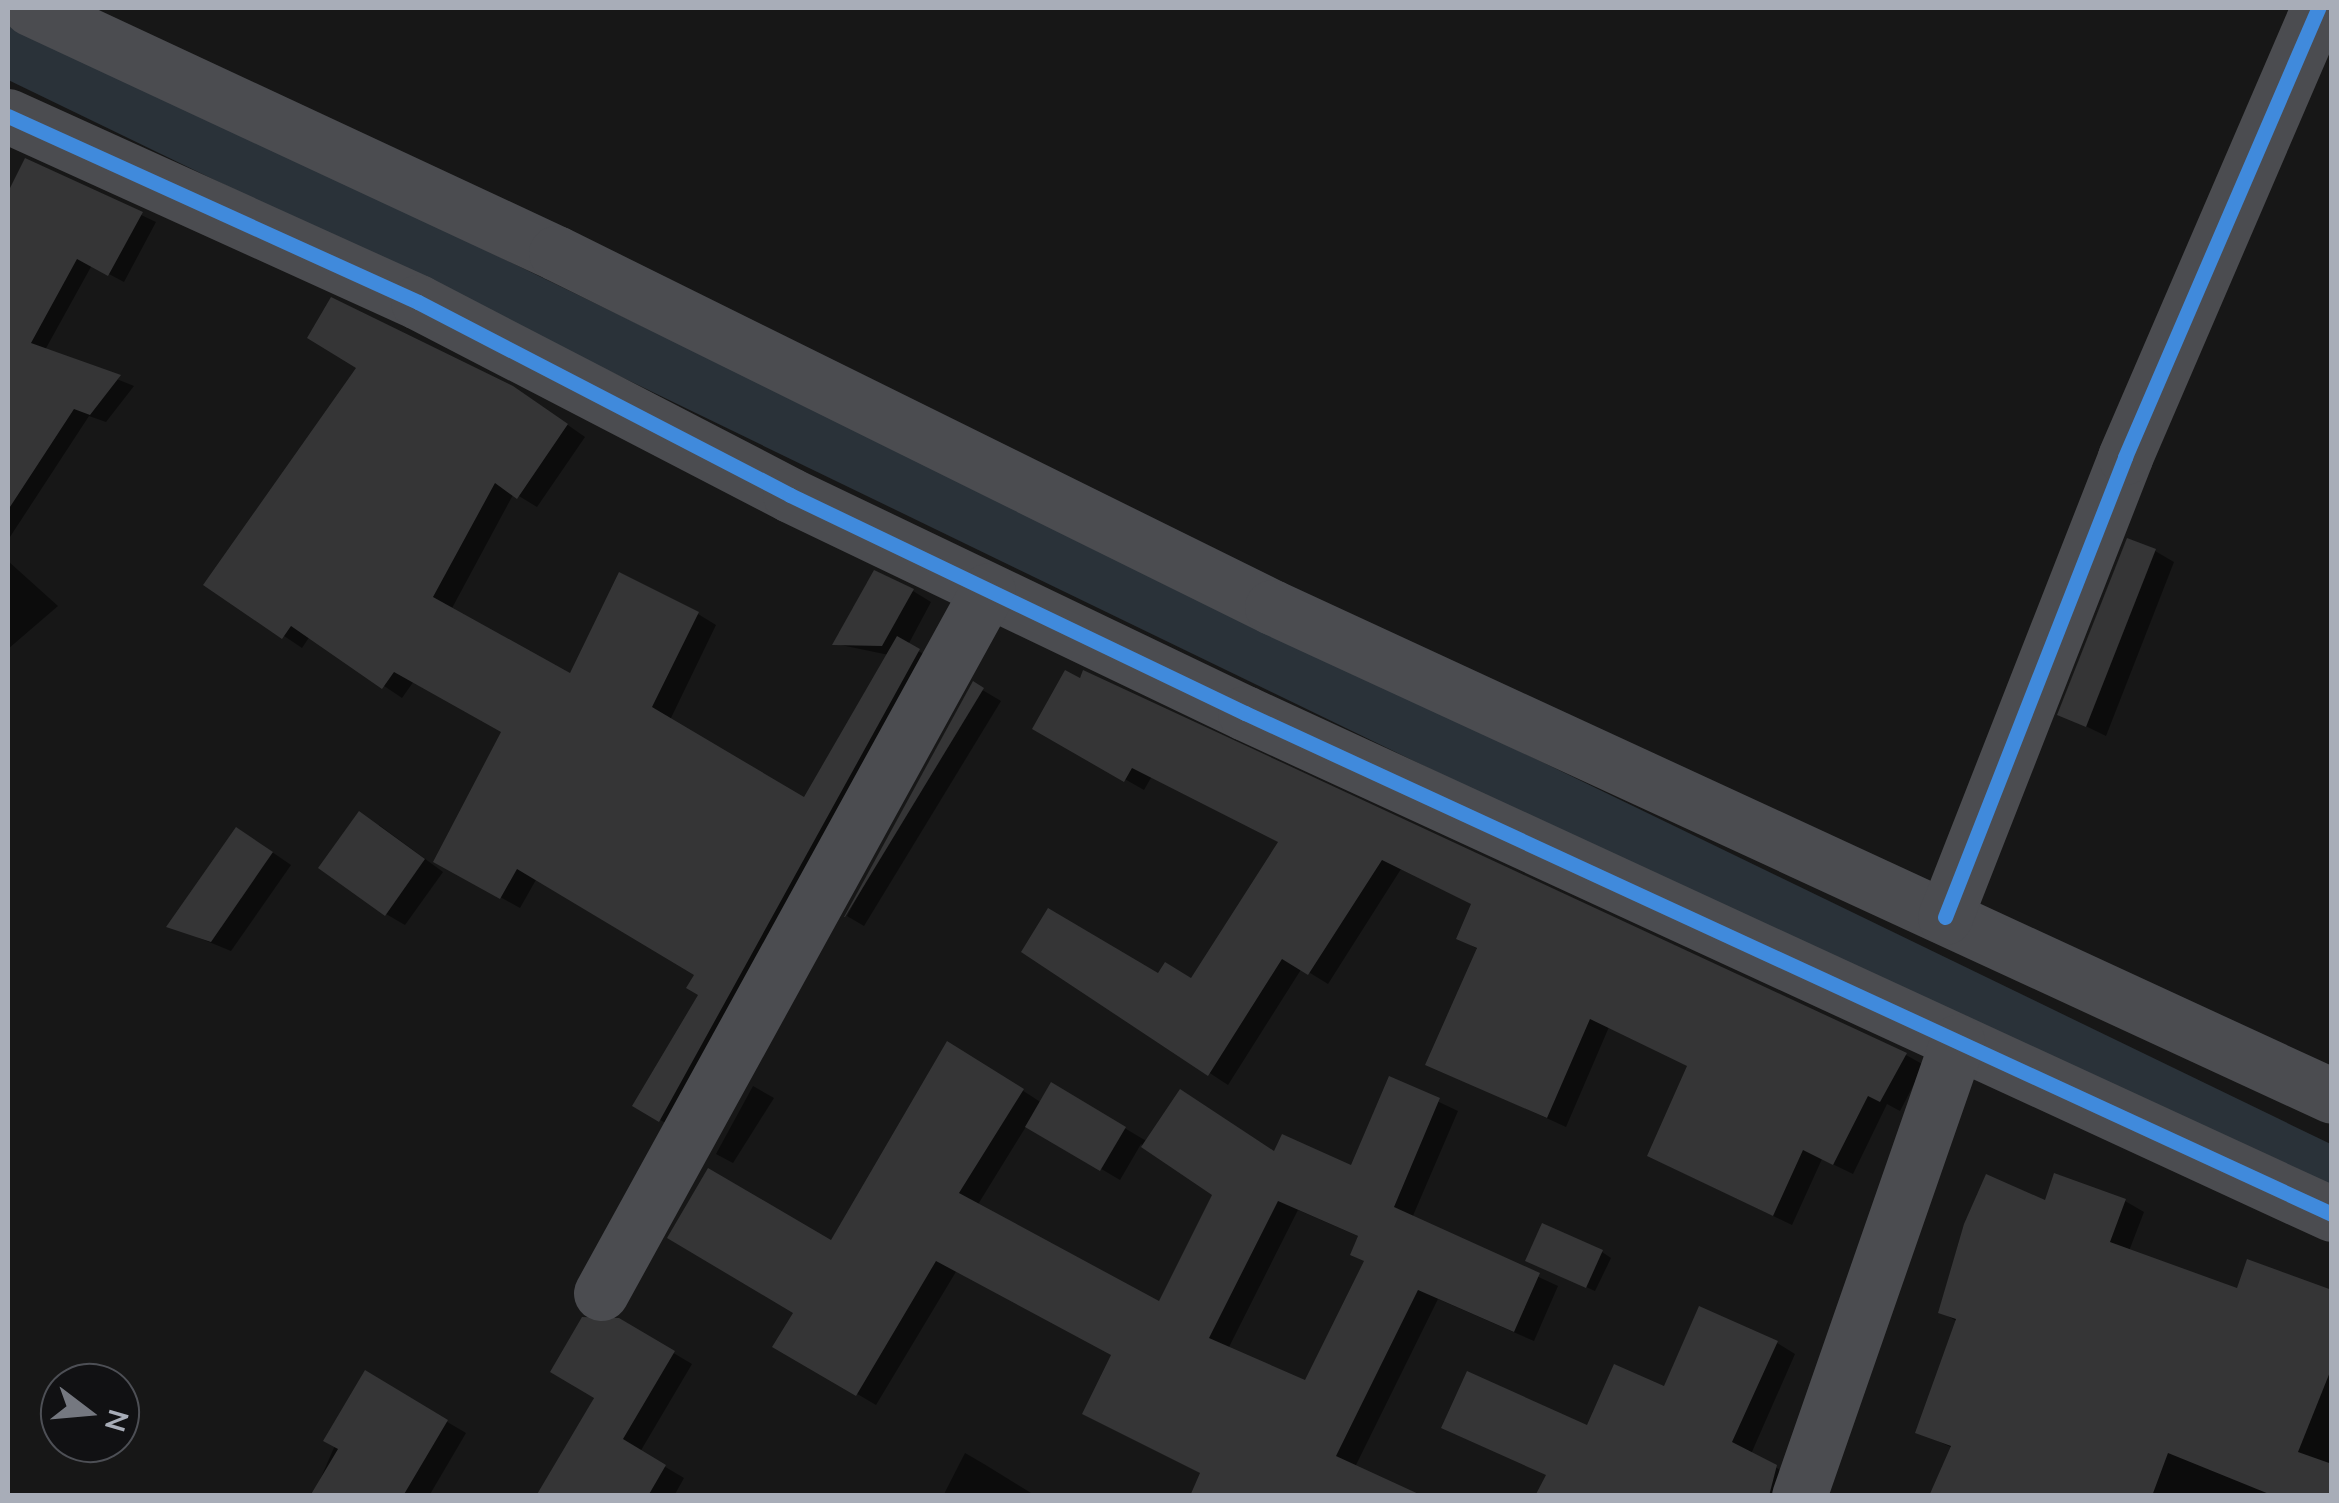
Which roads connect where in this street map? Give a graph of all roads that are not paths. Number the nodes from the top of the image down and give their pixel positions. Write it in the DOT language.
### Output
graph roads {
  1 [pos="30,8"];
  2 [pos="2318,8"];
  3 [pos="8,116"];
  4 [pos="988,590"];
  5 [pos="1945,917"];
  6 [pos="1957,1042"];
  7 [pos="2332,1096"];
  8 [pos="2332,1214"];
  9 [pos="601,1293"];
  10 [pos="1800,1496"];
  1 -- 5 [label="street"];
  2 -- 5 [label="street"];
  3 -- 4 [label="street"];
  4 -- 6 [label="street"];
  4 -- 9 [label="street"];
  5 -- 7 [label="street"];
  6 -- 8 [label="street"];
  6 -- 10 [label="street"];
}
